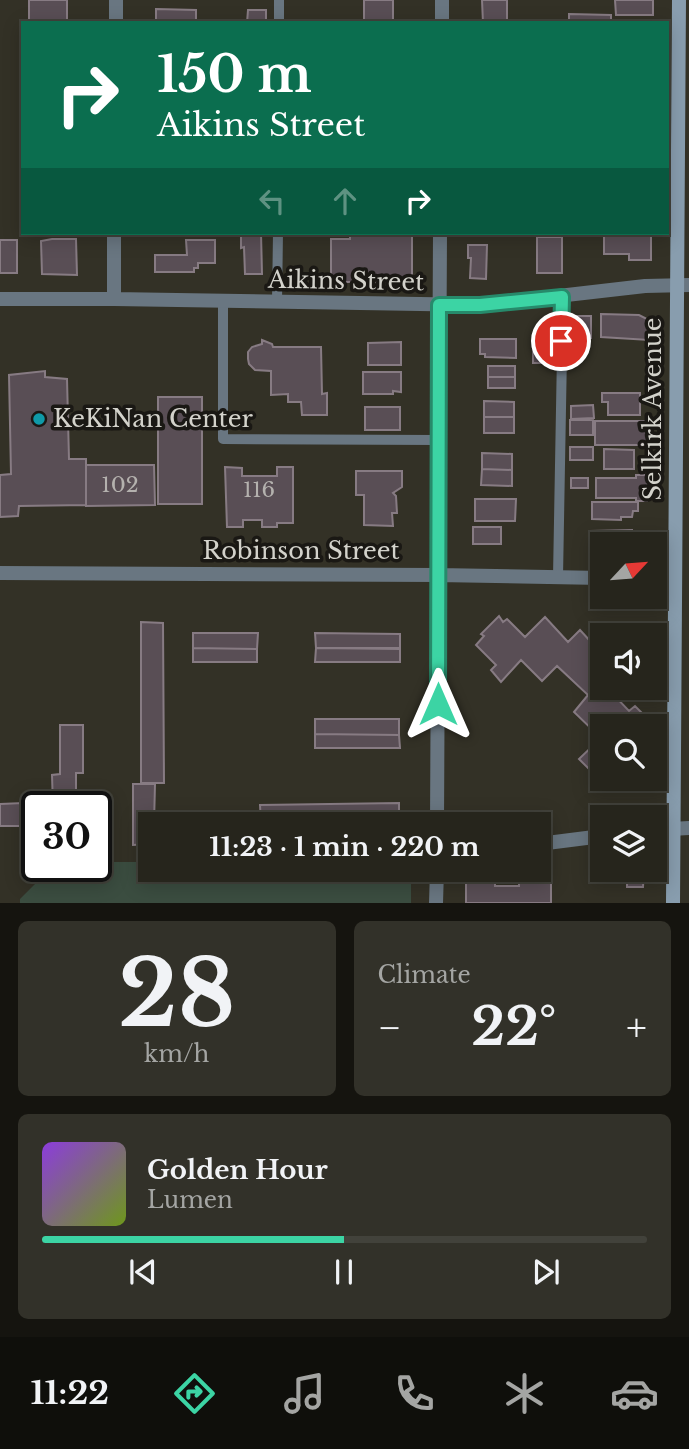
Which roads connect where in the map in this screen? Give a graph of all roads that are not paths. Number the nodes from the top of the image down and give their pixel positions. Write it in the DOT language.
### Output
graph roads {
  1 [pos="116,0"];
  2 [pos="279,0"];
  3 [pos="442,0"];
  4 [pos="679,0"];
  5 [pos="116,21"];
  6 [pos="279,21"];
  7 [pos="442,21"];
  8 [pos="114,235"];
  9 [pos="278,235"];
  10 [pos="440,235"];
  11 [pos="683,285"];
  12 [pos="562,297"];
  13 [pos="0,299"];
  14 [pos="114,299"];
  15 [pos="223,301"];
  16 [pos="277,302"];
  17 [pos="439,305"];
  18 [pos="439,440"];
  19 [pos="0,573"];
  20 [pos="438,575"];
  21 [pos="558,577"];
  22 [pos="590,578"];
  23 [pos="667,579"];
  24 [pos="675,579"];
  25 [pos="437,812"];
  26 [pos="673,828"];
  27 [pos="689,828"];
  28 [pos="667,829"];
  29 [pos="590,838"];
  30 [pos="551,842"];
  31 [pos="437,882"];
  32 [pos="436,903"];
  33 [pos="673,903"];
  1 -- 5 [label="street"];
  2 -- 6 [label="lane"];
  3 -- 7 [label="street"];
  4 -- 11 [label="main road, Selkirk Avenue"];
  8 -- 14 [label="street"];
  9 -- 16 [label="lane"];
  10 -- 17 [label="street"];
  11 -- 12 [label="street, Aikins Street"];
  11 -- 24 [label="main road, Selkirk Avenue"];
  12 -- 17 [label="street, Aikins Street"];
  12 -- 21 [label="lane"];
  13 -- 14 [label="street, Aikins Street"];
  14 -- 15 [label="street, Aikins Street"];
  15 -- 16 [label="street, Aikins Street"];
  15 -- 18 [label="lane"];
  16 -- 17 [label="street, Aikins Street"];
  17 -- 18 [label="street"];
  18 -- 20 [label="street"];
  19 -- 20 [label="street, Robinson Street"];
  20 -- 21 [label="street, Robinson Street"];
  20 -- 25 [label="street"];
  21 -- 22 [label="street, Robinson Street"];
  23 -- 24 [label="street"];
  24 -- 26 [label="main road, Selkirk Avenue"];
  26 -- 27 [label="street"];
  26 -- 28 [label="street"];
  26 -- 33 [label="main road, Selkirk Avenue"];
  29 -- 30 [label="street"];
  31 -- 32 [label="street"];
}
